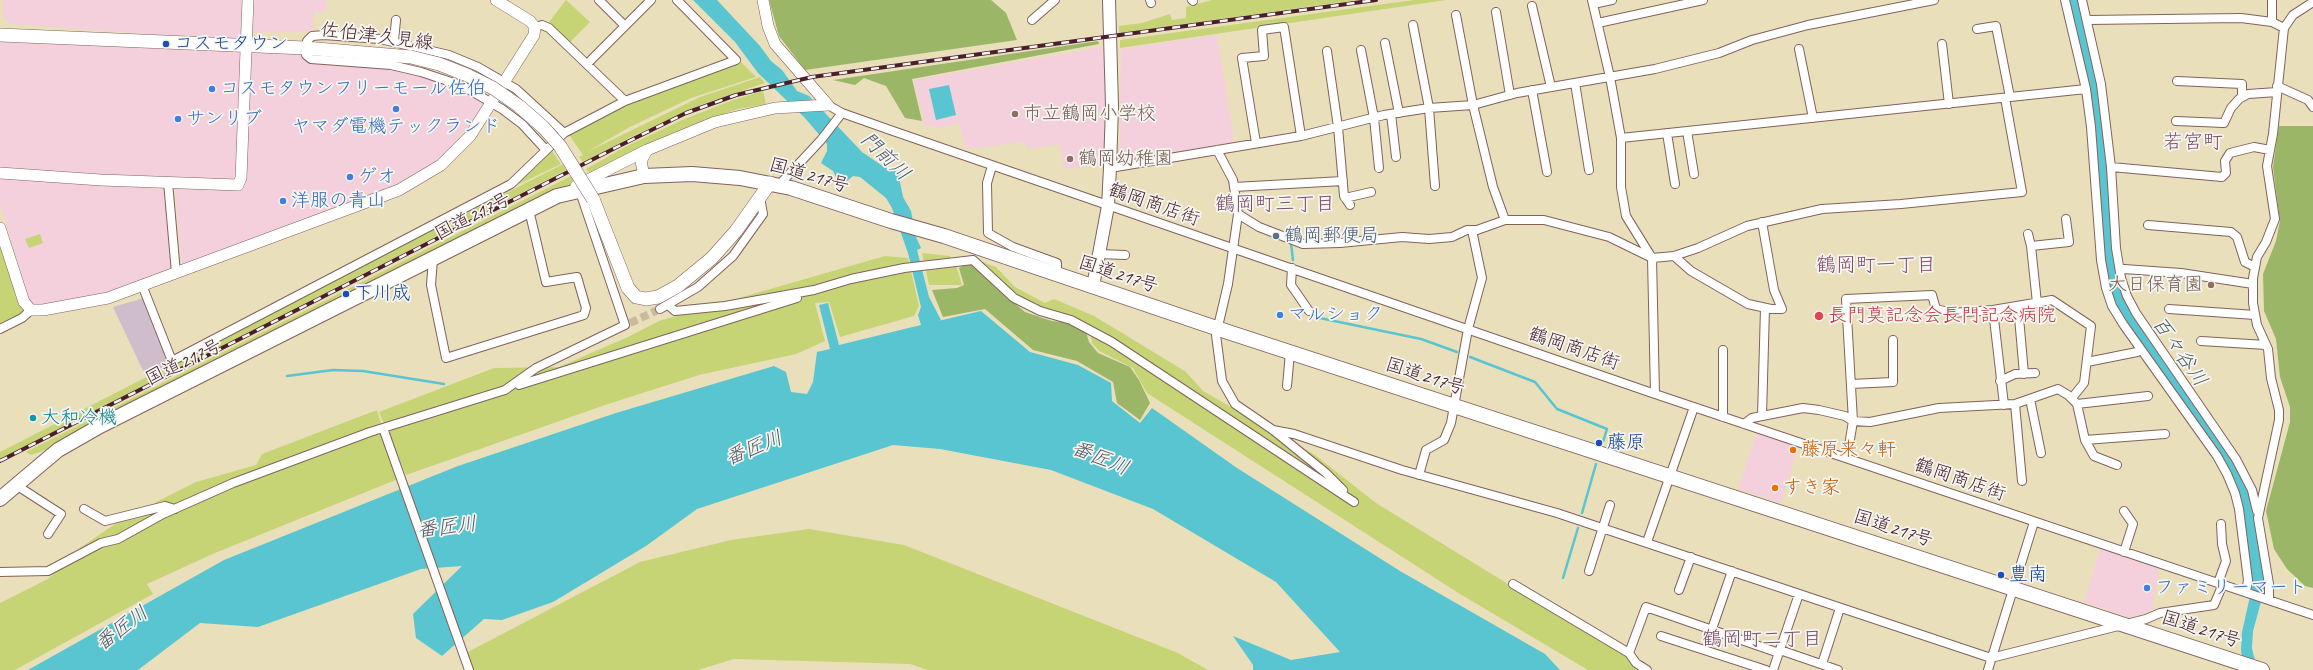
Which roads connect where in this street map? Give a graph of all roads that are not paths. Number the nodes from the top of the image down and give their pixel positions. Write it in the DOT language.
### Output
graph roads {
  1 [pos="248,0"];
  2 [pos="496,0"];
  3 [pos="599,0"];
  4 [pos="651,0"];
  5 [pos="677,0"];
  6 [pos="763,0"];
  7 [pos="1055,0"];
  8 [pos="1110,0"];
  9 [pos="1612,0"];
  10 [pos="1704,0"];
  11 [pos="1934,0"];
  12 [pos="2065,0"];
  13 [pos="2082,0"];
  14 [pos="2272,0"];
  15 [pos="2301,0"];
  16 [pos="1592,2"];
  17 [pos="2313,2"];
  18 [pos="1532,6"];
  19 [pos="2302,10"];
  20 [pos="1496,12"];
  21 [pos="1456,15"];
  22 [pos="396,20"];
  23 [pos="1032,20"];
  24 [pos="2088,20"];
  25 [pos="2272,22"];
  26 [pos="1598,23"];
  27 [pos="624,25"];
  28 [pos="1413,25"];
  29 [pos="535,27"];
  30 [pos="2284,28"];
  31 [pos="1977,29"];
  32 [pos="0,35"];
  33 [pos="394,41"];
  34 [pos="1385,43"];
  35 [pos="1942,44"];
  36 [pos="247,45"];
  37 [pos="305,48"];
  38 [pos="1799,49"];
  39 [pos="1361,50"];
  40 [pos="1327,51"];
  41 [pos="588,64"];
  42 [pos="1610,76"];
  43 [pos="2177,81"];
  44 [pos="505,82"];
  45 [pos="1575,83"];
  46 [pos="1551,87"];
  47 [pos="2086,89"];
  48 [pos="2277,89"];
  49 [pos="1532,90"];
  50 [pos="1510,95"];
  51 [pos="2242,97"];
  52 [pos="2008,98"];
  53 [pos="625,101"];
  54 [pos="492,103"];
  55 [pos="1949,104"];
  56 [pos="824,105"];
  57 [pos="1473,105"];
  58 [pos="2313,107"];
  59 [pos="1430,108"];
  60 [pos="1395,114"];
  61 [pos="840,117"];
  62 [pos="1374,118"];
  63 [pos="1813,118"];
  64 [pos="2176,121"];
  65 [pos="1338,127"];
  66 [pos="1687,131"];
  67 [pos="564,133"];
  68 [pos="1667,133"];
  69 [pos="1301,136"];
  70 [pos="1621,138"];
  71 [pos="1256,143"];
  72 [pos="546,150"];
  73 [pos="647,150"];
  74 [pos="1217,150"];
  75 [pos="2270,150"];
  76 [pos="1396,158"];
  77 [pos="992,166"];
  78 [pos="2111,167"];
  79 [pos="1110,168"];
  80 [pos="1379,168"];
  81 [pos="1589,170"];
  82 [pos="1547,172"];
  83 [pos="0,173"];
  84 [pos="1694,174"];
  85 [pos="644,176"];
  86 [pos="1343,181"];
  87 [pos="168,182"];
  88 [pos="774,184"];
  89 [pos="1675,184"];
  90 [pos="1435,186"];
  91 [pos="1234,187"];
  92 [pos="579,189"];
  93 [pos="1371,192"];
  94 [pos="557,196"];
  95 [pos="760,197"];
  96 [pos="1108,206"];
  97 [pos="529,210"];
  98 [pos="1238,214"];
  99 [pos="2066,219"];
  100 [pos="1505,220"];
  101 [pos="1762,222"];
  102 [pos="2148,225"];
  103 [pos="0,228"];
  104 [pos="1472,230"];
  105 [pos="2028,234"];
  106 [pos="2031,246"];
  107 [pos="1233,248"];
  108 [pos="1099,254"];
  109 [pos="1125,255"];
  110 [pos="1674,256"];
  111 [pos="1652,258"];
  112 [pos="433,259"];
  113 [pos="2255,267"];
  114 [pos="1292,268"];
  115 [pos="2124,270"];
  116 [pos="176,273"];
  117 [pos="1057,275"];
  118 [pos="2253,284"];
  119 [pos="142,285"];
  120 [pos="1093,286"];
  121 [pos="817,289"];
  122 [pos="2037,303"];
  123 [pos="668,305"];
  124 [pos="2018,306"];
  125 [pos="1765,308"];
  126 [pos="660,309"];
  127 [pos="2169,309"];
  128 [pos="31,310"];
  129 [pos="1993,310"];
  130 [pos="1309,312"];
  131 [pos="2255,315"];
  132 [pos="0,329"];
  133 [pos="1218,329"];
  134 [pos="1468,329"];
  135 [pos="1893,340"];
  136 [pos="2201,341"];
  137 [pos="2266,345"];
  138 [pos="1723,350"];
  139 [pos="1290,352"];
  140 [pos="2137,352"];
  141 [pos="2087,362"];
  142 [pos="2036,373"];
  143 [pos="2024,374"];
  144 [pos="2000,381"];
  145 [pos="1851,384"];
  146 [pos="519,385"];
  147 [pos="1287,386"];
  148 [pos="1655,394"];
  149 [pos="2148,396"];
  150 [pos="2030,399"];
  151 [pos="2074,401"];
  152 [pos="2015,404"];
  153 [pos="2004,405"];
  154 [pos="1454,406"];
  155 [pos="1694,407"];
  156 [pos="1762,416"];
  157 [pos="1723,417"];
  158 [pos="1853,421"];
  159 [pos="1744,424"];
  160 [pos="384,428"];
  161 [pos="1273,430"];
  162 [pos="2165,434"];
  163 [pos="2084,440"];
  164 [pos="2041,453"];
  165 [pos="1847,458"];
  166 [pos="2117,466"];
  167 [pos="1419,475"];
  168 [pos="1670,477"];
  169 [pos="2022,481"];
  170 [pos="16,485"];
  171 [pos="0,499"];
  172 [pos="1610,505"];
  173 [pos="84,509"];
  174 [pos="175,509"];
  175 [pos="2124,511"];
  176 [pos="2258,518"];
  177 [pos="2034,522"];
  178 [pos="2221,524"];
  179 [pos="1602,528"];
  180 [pos="48,534"];
  181 [pos="1647,542"];
  182 [pos="2124,552"];
  183 [pos="1690,557"];
  184 [pos="1589,571"];
  185 [pos="1732,571"];
  186 [pos="0,572"];
  187 [pos="2220,583"];
  188 [pos="1514,584"];
  189 [pos="2013,588"];
  190 [pos="1679,590"];
  191 [pos="2248,593"];
  192 [pos="1799,594"];
  193 [pos="2267,599"];
  194 [pos="1840,608"];
  195 [pos="2313,615"];
  196 [pos="2122,625"];
  197 [pos="1712,629"];
  198 [pos="1662,636"];
  199 [pos="1779,651"];
  200 [pos="1629,653"];
  201 [pos="1991,658"];
  202 [pos="1822,664"];
  203 [pos="469,670"];
  204 [pos="1647,670"];
  205 [pos="1766,670"];
  206 [pos="1773,670"];
  207 [pos="1838,670"];
  208 [pos="1988,670"];
  209 [pos="2262,670"];
  1 -- 36 [label="street"];
  2 -- 29 [label="street"];
  3 -- 27 [label="street"];
  4 -- 27 [label="street"];
  5 -- 53 [label="street"];
  6 -- 56 [label="street"];
  7 -- 23 [label="street"];
  8 -- 79 [label="main road"];
  9 -- 16 [label="street"];
  10 -- 26 [label="street"];
  11 -- 42 [label="street"];
  12 -- 47 [label="street"];
  13 -- 24 [label="street"];
  14 -- 25 [label="street"];
  15 -- 19 [label="street"];
  16 -- 26 [label="street"];
  17 -- 19 [label="street"];
  18 -- 46 [label="street"];
  19 -- 30 [label="street"];
  20 -- 50 [label="street"];
  21 -- 57 [label="street"];
  22 -- 33 [label="street"];
  24 -- 25 [label="street"];
  24 -- 78 [label="street"];
  25 -- 30 [label="street"];
  26 -- 42 [label="street"];
  27 -- 41 [label="street"];
  28 -- 59 [label="street"];
  29 -- 41 [label="street"];
  29 -- 44 [label="street"];
  30 -- 48 [label="street"];
  31 -- 52 [label="street"];
  32 -- 36 [label="main road, 佐伯津久見線"];
  33 -- 37 [label="street"];
  33 -- 44 [label="street"];
  34 -- 60 [label="street"];
  35 -- 55 [label="street"];
  36 -- 37 [label="main road, 佐伯津久見線"];
  36 -- 87 [label="street"];
  37 -- 54 [label="street"];
  37 -- 95 [label="main road, 佐伯津久見線, bridge"];
  38 -- 63 [label="street"];
  39 -- 62 [label="street"];
  40 -- 65 [label="street"];
  41 -- 53 [label="street"];
  42 -- 45 [label="street"];
  42 -- 70 [label="street"];
  43 -- 51 [label="street"];
  44 -- 54 [label="street"];
  44 -- 67 [label="street"];
  45 -- 46 [label="street"];
  45 -- 81 [label="street"];
  46 -- 49 [label="street"];
  47 -- 52 [label="street"];
  47 -- 191 [label="street"];
  48 -- 51 [label="street"];
  48 -- 58 [label="street"];
  48 -- 75 [label="street"];
  49 -- 50 [label="street"];
  49 -- 82 [label="street"];
  50 -- 57 [label="street"];
  51 -- 64 [label="street"];
  52 -- 55 [label="street"];
  52 -- 101 [label="street"];
  53 -- 67 [label="street"];
  54 -- 72 [label="street"];
  54 -- 116 [label="street"];
  55 -- 63 [label="street"];
  56 -- 61 [label="street, 鶴岡商店街"];
  56 -- 73 [label="street"];
  57 -- 59 [label="street"];
  57 -- 100 [label="street"];
  59 -- 60 [label="street"];
  59 -- 90 [label="street"];
  60 -- 62 [label="street"];
  60 -- 76 [label="street"];
  61 -- 77 [label="street, 鶴岡商店街"];
  61 -- 88 [label="street"];
  62 -- 65 [label="street"];
  62 -- 80 [label="street"];
  63 -- 66 [label="street"];
  65 -- 69 [label="street"];
  65 -- 86 [label="street"];
  66 -- 68 [label="street"];
  66 -- 84 [label="street"];
  67 -- 72 [label="street"];
  68 -- 70 [label="street"];
  68 -- 89 [label="street"];
  69 -- 71 [label="street"];
  69 -- 71 [label="street"];
  70 -- 111 [label="street"];
  71 -- 74 [label="street"];
  72 -- 119 [label="street"];
  73 -- 85 [label="street"];
  73 -- 94 [label="street"];
  74 -- 79 [label="street"];
  74 -- 91 [label="street"];
  75 -- 78 [label="street"];
  75 -- 113 [label="street"];
  77 -- 96 [label="street, 鶴岡商店街"];
  77 -- 117 [label="street"];
  78 -- 176 [label="street"];
  79 -- 96 [label="main road"];
  83 -- 87 [label="street"];
  85 -- 88 [label="highway, 国道217号"];
  85 -- 92 [label="highway, 国道217号"];
  86 -- 91 [label="street"];
  86 -- 93 [label="street"];
  87 -- 116 [label="street"];
  88 -- 95 [label="main road, 佐伯津久見線"];
  88 -- 117 [label="highway, 国道217号"];
  91 -- 98 [label="street"];
  92 -- 94 [label="highway, 国道217号"];
  92 -- 160 [label="street"];
  94 -- 97 [label="highway, 国道217号"];
  95 -- 123 [label="street"];
  96 -- 107 [label="street, 鶴岡商店街"];
  96 -- 108 [label="main road"];
  97 -- 112 [label="highway, 国道217号"];
  97 -- 112 [label="street"];
  98 -- 104 [label="street"];
  98 -- 107 [label="street"];
  99 -- 106 [label="street"];
  100 -- 104 [label="street"];
  100 -- 111 [label="street"];
  101 -- 110 [label="street"];
  101 -- 125 [label="street"];
  102 -- 113 [label="street"];
  103 -- 128 [label="street"];
  104 -- 134 [label="street"];
  105 -- 106 [label="street"];
  106 -- 122 [label="street"];
  107 -- 114 [label="street, 鶴岡商店街"];
  107 -- 133 [label="street"];
  108 -- 109 [label="street"];
  108 -- 120 [label="main road"];
  110 -- 111 [label="street"];
  110 -- 125 [label="street"];
  111 -- 148 [label="street"];
  112 -- 170 [label="highway, 国道217号"];
  113 -- 118 [label="street"];
  114 -- 130 [label="street"];
  114 -- 134 [label="street, 鶴岡商店街"];
  115 -- 118 [label="street"];
  116 -- 119 [label="street"];
  117 -- 120 [label="highway, 国道217号"];
  118 -- 131 [label="street"];
  119 -- 128 [label="street"];
  120 -- 133 [label="highway, 国道217号"];
  121 -- 123 [label="street"];
  121 -- 146 [label="street"];
  121 -- 161 [label="street"];
  122 -- 124 [label="street"];
  122 -- 141 [label="street"];
  123 -- 126 [label="street"];
  124 -- 129 [label="street"];
  124 -- 143 [label="street"];
  125 -- 156 [label="street"];
  127 -- 131 [label="street"];
  128 -- 132 [label="street"];
  129 -- 144 [label="street"];
  129 -- 145 [label="street"];
  131 -- 137 [label="street"];
  133 -- 139 [label="highway, 国道217号"];
  133 -- 161 [label="street"];
  134 -- 148 [label="street, 鶴岡商店街"];
  134 -- 154 [label="street"];
  135 -- 145 [label="street"];
  136 -- 137 [label="street"];
  137 -- 176 [label="street"];
  138 -- 157 [label="street"];
  139 -- 147 [label="street"];
  139 -- 154 [label="highway, 国道217号"];
  140 -- 141 [label="street"];
  141 -- 151 [label="street"];
  142 -- 143 [label="street"];
  143 -- 144 [label="street"];
  144 -- 153 [label="street"];
  145 -- 158 [label="street"];
  148 -- 155 [label="street, 鶴岡商店街"];
  149 -- 151 [label="street"];
  150 -- 151 [label="street"];
  150 -- 152 [label="street"];
  150 -- 164 [label="street"];
  151 -- 163 [label="street"];
  152 -- 153 [label="street"];
  152 -- 169 [label="street"];
  153 -- 158 [label="street"];
  154 -- 167 [label="street"];
  154 -- 168 [label="highway, 国道217号"];
  155 -- 157 [label="street, 鶴岡商店街"];
  155 -- 168 [label="street"];
  156 -- 158 [label="street"];
  156 -- 159 [label="street"];
  157 -- 159 [label="street, 鶴岡商店街"];
  158 -- 165 [label="street"];
  159 -- 165 [label="street, 鶴岡商店街"];
  160 -- 174 [label="street"];
  160 -- 203 [label="street"];
  161 -- 167 [label="street"];
  162 -- 163 [label="street"];
  163 -- 166 [label="street"];
  165 -- 177 [label="street, 鶴岡商店街"];
  167 -- 179 [label="street"];
  168 -- 181 [label="street"];
  168 -- 189 [label="highway, 国道217号"];
  170 -- 171 [label="highway, 国道217号"];
  170 -- 180 [label="street"];
  172 -- 179 [label="street"];
  173 -- 174 [label="street"];
  174 -- 186 [label="street"];
  175 -- 182 [label="street"];
  176 -- 193 [label="street"];
  177 -- 182 [label="street, 鶴岡商店街"];
  177 -- 189 [label="street"];
  178 -- 187 [label="street"];
  179 -- 181 [label="street"];
  179 -- 184 [label="street"];
  181 -- 183 [label="street"];
  182 -- 187 [label="street, 鶴岡商店街"];
  183 -- 185 [label="street"];
  183 -- 190 [label="street"];
  185 -- 192 [label="street"];
  185 -- 197 [label="street"];
  187 -- 191 [label="street, 鶴岡商店街"];
  187 -- 196 [label="street"];
  188 -- 200 [label="street"];
  189 -- 196 [label="highway, 国道217号"];
  189 -- 201 [label="street"];
  191 -- 193 [label="street, 鶴岡商店街"];
  192 -- 194 [label="street"];
  192 -- 199 [label="street"];
  193 -- 195 [label="street, 鶴岡商店街"];
  194 -- 201 [label="street"];
  194 -- 202 [label="street"];
  196 -- 201 [label="street"];
  196 -- 209 [label="highway, 国道217号"];
  197 -- 199 [label="street"];
  197 -- 200 [label="street"];
  198 -- 205 [label="street"];
  199 -- 202 [label="street"];
  199 -- 206 [label="street"];
  200 -- 204 [label="street"];
  201 -- 208 [label="street"];
  202 -- 207 [label="street"];
}
